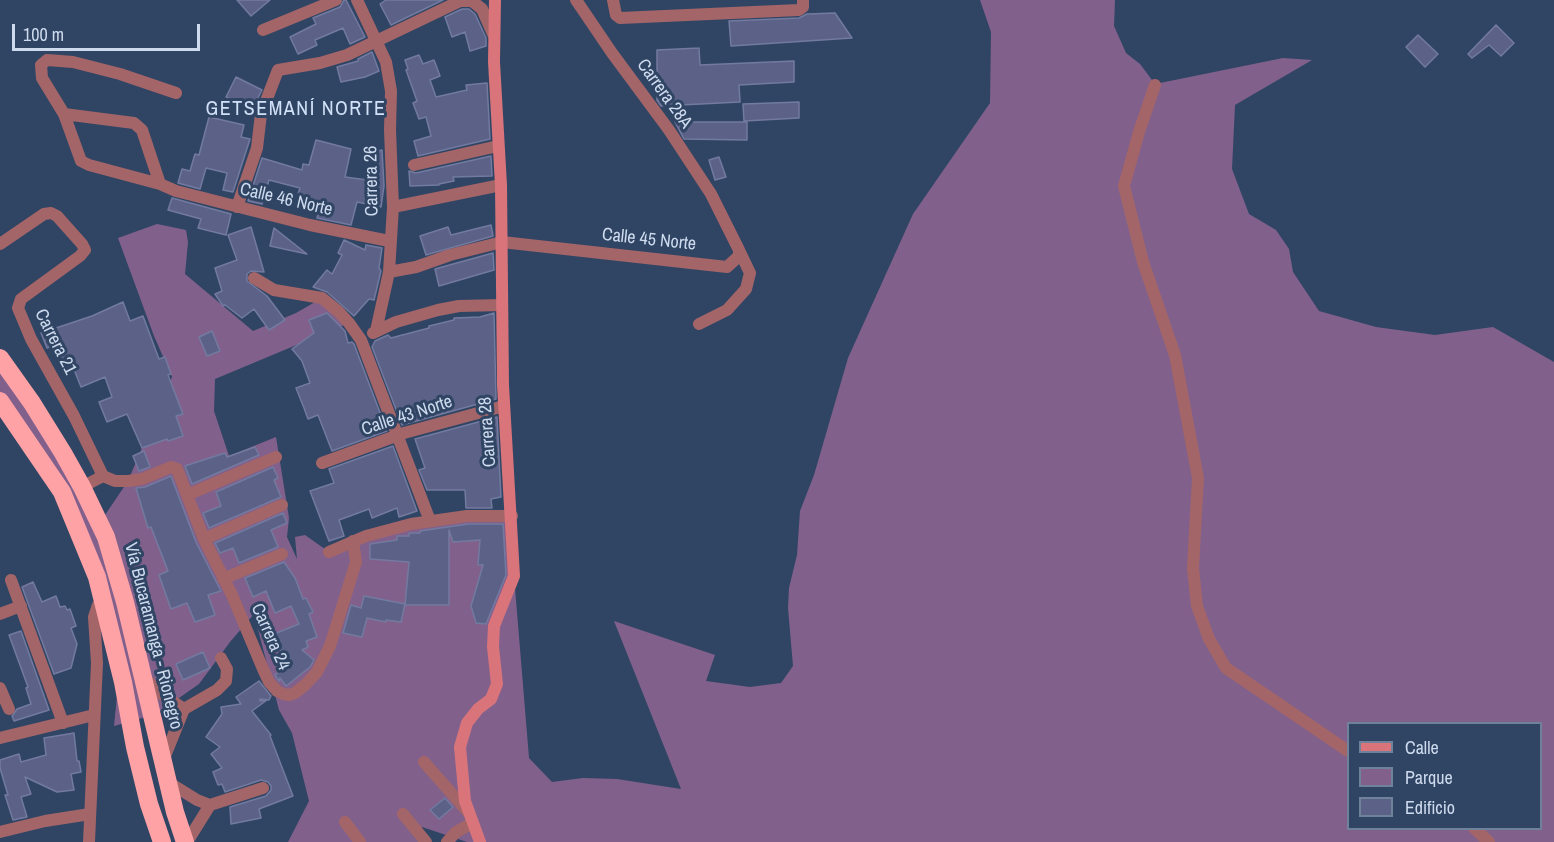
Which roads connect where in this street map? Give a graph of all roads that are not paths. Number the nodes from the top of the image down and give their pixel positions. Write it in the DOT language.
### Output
graph roads {
  1 [pos="336,0"];
  2 [pos="357,0"];
  3 [pos="495,0"];
  4 [pos="576,0"];
  5 [pos="614,0"];
  6 [pos="803,0"];
  7 [pos="263,30"];
  8 [pos="493,34"];
  9 [pos="377,41"];
  10 [pos="1155,85"];
  11 [pos="176,93"];
  12 [pos="64,114"];
  13 [pos="498,146"];
  14 [pos="414,165"];
  15 [pos="160,184"];
  16 [pos="501,185"];
  17 [pos="237,207"];
  18 [pos="393,207"];
  19 [pos="389,241"];
  20 [pos="501,242"];
  21 [pos="0,244"];
  22 [pos="739,250"];
  23 [pos="389,272"];
  24 [pos="254,278"];
  25 [pos="502,305"];
  26 [pos="699,324"];
  27 [pos="376,331"];
  28 [pos="360,340"];
  29 [pos="0,358"];
  30 [pos="0,401"];
  31 [pos="504,406"];
  32 [pos="397,436"];
  33 [pos="276,458"];
  34 [pos="322,463"];
  35 [pos="103,476"];
  36 [pos="82,487"];
  37 [pos="187,495"];
  38 [pos="282,505"];
  39 [pos="512,516"];
  40 [pos="430,521"];
  41 [pos="204,539"];
  42 [pos="353,541"];
  43 [pos="329,552"];
  44 [pos="282,554"];
  45 [pos="224,579"];
  46 [pos="11,580"];
  47 [pos="104,600"];
  48 [pos="21,606"];
  49 [pos="0,614"];
  50 [pos="221,658"];
  51 [pos="144,677"];
  52 [pos="0,688"];
  53 [pos="9,709"];
  54 [pos="184,709"];
  55 [pos="94,715"];
  56 [pos="63,723"];
  57 [pos="0,738"];
  58 [pos="1347,750"];
  59 [pos="163,761"];
  60 [pos="424,762"];
  61 [pos="168,782"];
  62 [pos="263,788"];
  63 [pos="210,805"];
  64 [pos="90,814"];
  65 [pos="403,814"];
  66 [pos="470,818"];
  67 [pos="345,822"];
  68 [pos="1476,830"];
  69 [pos="0,832"];
  70 [pos="89,842"];
  71 [pos="162,842"];
  72 [pos="186,842"];
  73 [pos="360,842"];
  74 [pos="426,842"];
  75 [pos="447,842"];
  76 [pos="480,842"];
  77 [pos="1489,842"];
  1 -- 7 [label="street"];
  2 -- 9 [label="street, Carrera 26"];
  3 -- 8 [label="street, Carrera 28"];
  4 -- 22 [label="street, Carrera 28A"];
  5 -- 6 [label="street"];
  8 -- 9 [label="street"];
  8 -- 13 [label="street, Carrera 28"];
  9 -- 17 [label="street"];
  9 -- 18 [label="street, Carrera 26"];
  10 -- 58 [label="street"];
  11 -- 12 [label="street"];
  12 -- 15 [label="street"];
  12 -- 15 [label="street"];
  13 -- 14 [label="street"];
  13 -- 16 [label="street, Carrera 28"];
  15 -- 17 [label="street, Calle 46 Norte"];
  16 -- 18 [label="street"];
  16 -- 20 [label="street, Carrera 28"];
  17 -- 19 [label="street, Calle 46 Norte"];
  18 -- 19 [label="street, Carrera 26"];
  19 -- 23 [label="street, Carrera 26"];
  20 -- 22 [label="street, Calle 45 Norte"];
  20 -- 23 [label="street"];
  20 -- 25 [label="street, Carrera 28"];
  21 -- 35 [label="street, Carrera 21"];
  22 -- 26 [label="street"];
  23 -- 27 [label="street, Carrera 26"];
  24 -- 28 [label="street"];
  25 -- 27 [label="street"];
  25 -- 31 [label="street, Carrera 28"];
  27 -- 28 [label="street"];
  28 -- 32 [label="street"];
  29 -- 36 [label="highway, Vía Bucaramanga - Rionegro"];
  30 -- 47 [label="highway"];
  31 -- 32 [label="street, Calle 43 Norte"];
  31 -- 39 [label="street, Carrera 28"];
  32 -- 34 [label="street, Calle 43 Norte"];
  32 -- 40 [label="street"];
  33 -- 37 [label="street"];
  35 -- 36 [label="street"];
  35 -- 37 [label="street, Carrera 24"];
  36 -- 51 [label="highway, Vía Bucaramanga - Rionegro"];
  37 -- 41 [label="street, Carrera 24"];
  38 -- 41 [label="street"];
  39 -- 40 [label="street"];
  39 -- 66 [label="street, Carrera 28"];
  40 -- 42 [label="street"];
  41 -- 45 [label="street, Carrera 24"];
  42 -- 43 [label="street"];
  42 -- 45 [label="street, Carrera 24"];
  44 -- 45 [label="street"];
  46 -- 48 [label="street"];
  47 -- 55 [label="street"];
  47 -- 71 [label="highway"];
  48 -- 49 [label="street"];
  48 -- 56 [label="street"];
  50 -- 54 [label="street"];
  51 -- 54 [label="street"];
  51 -- 59 [label="highway, Vía Bucaramanga - Rionegro"];
  52 -- 53 [label="street"];
  54 -- 59 [label="street"];
  55 -- 56 [label="street"];
  55 -- 64 [label="street"];
  56 -- 57 [label="street"];
  59 -- 61 [label="highway, Vía Bucaramanga - Rionegro"];
  60 -- 66 [label="street"];
  61 -- 63 [label="street"];
  61 -- 72 [label="highway, Vía Bucaramanga - Rionegro"];
  62 -- 63 [label="street"];
  63 -- 72 [label="street"];
  64 -- 69 [label="street"];
  64 -- 70 [label="street"];
  65 -- 74 [label="street"];
  66 -- 75 [label="street"];
  66 -- 76 [label="street, Carrera 28"];
  67 -- 73 [label="street"];
  68 -- 77 [label="street"];
}
